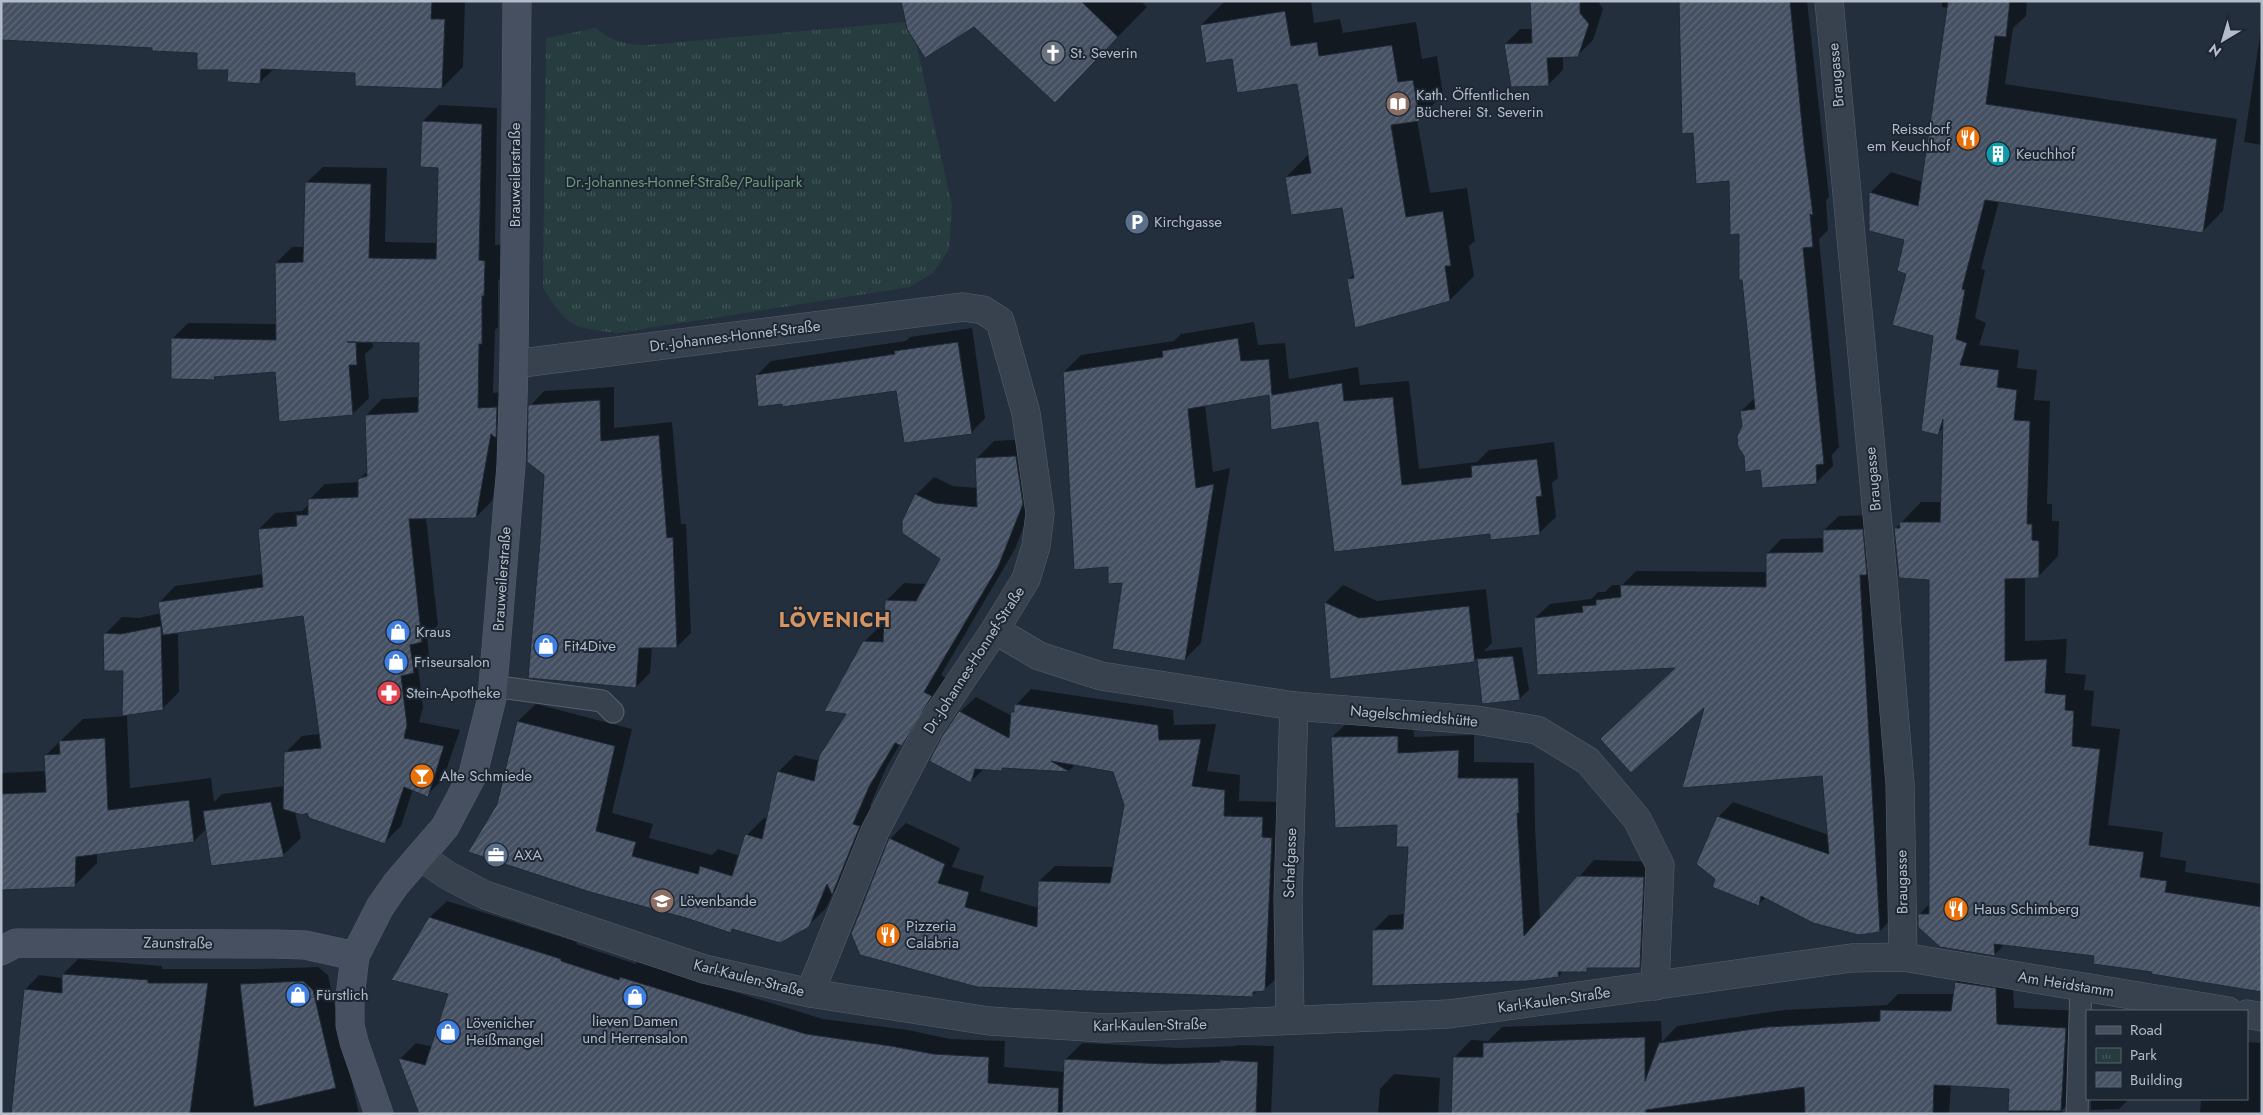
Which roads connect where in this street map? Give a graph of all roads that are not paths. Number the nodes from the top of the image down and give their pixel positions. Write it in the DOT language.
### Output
graph roads {
  1 [pos="517,1"];
  2 [pos="1829,1"];
  3 [pos="514,364"];
  4 [pos="995,630"];
  5 [pos="493,686"];
  6 [pos="1294,706"];
  7 [pos="613,712"];
  8 [pos="420,856"];
  9 [pos="1,951"];
  10 [pos="355,956"];
  11 [pos="1904,957"];
  12 [pos="1655,986"];
  13 [pos="2081,987"];
  14 [pos="810,993"];
  15 [pos="2222,1010"];
  16 [pos="2248,1014"];
  17 [pos="2262,1017"];
  18 [pos="1290,1020"];
  19 [pos="379,1114"];
  20 [pos="2077,1114"];
  1 -- 3 [label="street, Brauweilerstraße"];
  2 -- 11 [label="street, Braugasse"];
  3 -- 4 [label="street, Dr.-Johannes-Honnef-Straße"];
  3 -- 5 [label="street, Brauweilerstraße"];
  4 -- 6 [label="street, Nagelschmiedshütte"];
  4 -- 14 [label="street, Dr.-Johannes-Honnef-Straße"];
  5 -- 7 [label="lane"];
  5 -- 8 [label="street, Brauweilerstraße"];
  6 -- 12 [label="street, Nagelschmiedshütte"];
  6 -- 18 [label="street, Schafgasse"];
  8 -- 10 [label="street, Brauweilerstraße"];
  8 -- 14 [label="street, Karl-Kaulen-Straße"];
  9 -- 10 [label="street, Zaunstraße"];
  10 -- 19 [label="street, Brauweilerstraße"];
  11 -- 12 [label="street, Karl-Kaulen-Straße"];
  11 -- 13 [label="street, Am Heidstamm"];
  12 -- 18 [label="street, Karl-Kaulen-Straße"];
  13 -- 15 [label="street, Am Heidstamm"];
  13 -- 20 [label="lane"];
  14 -- 18 [label="street, Karl-Kaulen-Straße"];
  16 -- 17 [label="street"];
}
